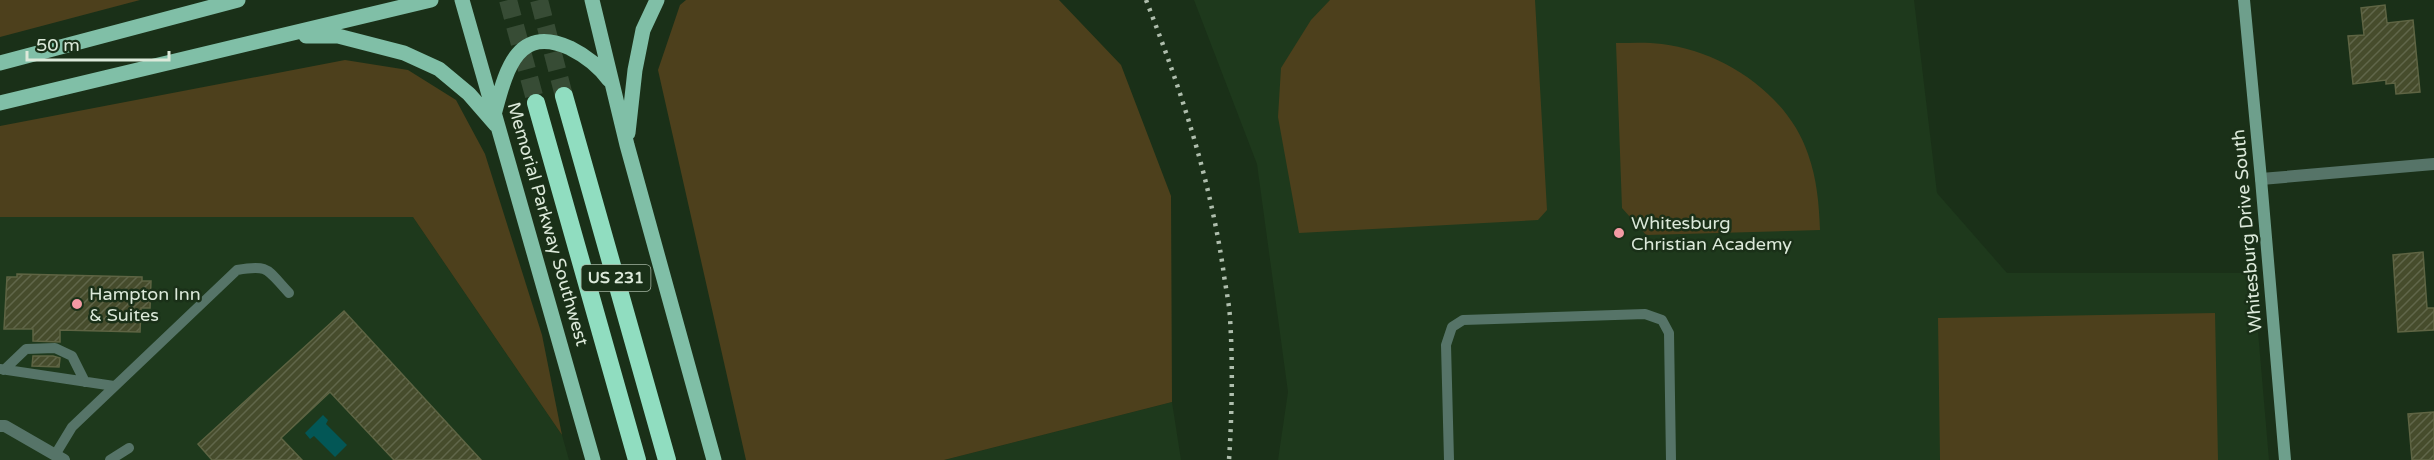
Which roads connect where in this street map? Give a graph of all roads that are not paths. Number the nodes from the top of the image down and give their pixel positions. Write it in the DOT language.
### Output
graph roads {
  1 [pos="238,0"];
  2 [pos="431,0"];
  3 [pos="462,0"];
  4 [pos="592,0"];
  5 [pos="657,0"];
  6 [pos="2244,0"];
  7 [pos="279,36"];
  8 [pos="0,63"];
  9 [pos="612,85"];
  10 [pos="564,96"];
  11 [pos="0,103"];
  12 [pos="536,103"];
  13 [pos="495,113"];
  14 [pos="500,129"];
  15 [pos="627,145"];
  16 [pos="2434,164"];
  17 [pos="2261,179"];
  18 [pos="289,293"];
  19 [pos="2,369"];
  20 [pos="85,382"];
  21 [pos="114,386"];
  22 [pos="0,426"];
  23 [pos="129,448"];
  24 [pos="60,457"];
  25 [pos="110,460"];
  26 [pos="592,460"];
  27 [pos="637,460"];
  28 [pos="667,460"];
  29 [pos="714,460"];
  30 [pos="1449,460"];
  31 [pos="1671,460"];
  32 [pos="2285,460"];
  1 -- 8 [label="main road"];
  2 -- 7 [label="main road"];
  3 -- 13 [label="main road, Memorial Parkway Southwest"];
  4 -- 9 [label="main road"];
  5 -- 15 [label="main road"];
  6 -- 17 [label="main road, Whitesburg Drive South"];
  7 -- 11 [label="main road"];
  7 -- 14 [label="main road"];
  9 -- 13 [label="main road"];
  9 -- 15 [label="main road"];
  10 -- 28 [label="highway, US 231"];
  12 -- 27 [label="highway, Memorial Parkway Southwest / US 231"];
  13 -- 14 [label="main road, Memorial Parkway Southwest"];
  14 -- 26 [label="main road, Memorial Parkway Southwest"];
  15 -- 29 [label="main road"];
  16 -- 17 [label="street"];
  17 -- 32 [label="main road, Whitesburg Drive South"];
  18 -- 21 [label="lane"];
  19 -- 20 [label="lane"];
  19 -- 20 [label="lane"];
  20 -- 21 [label="lane"];
  21 -- 24 [label="lane"];
  22 -- 24 [label="street"];
  23 -- 25 [label="lane"];
  30 -- 31 [label="lane"];
}
